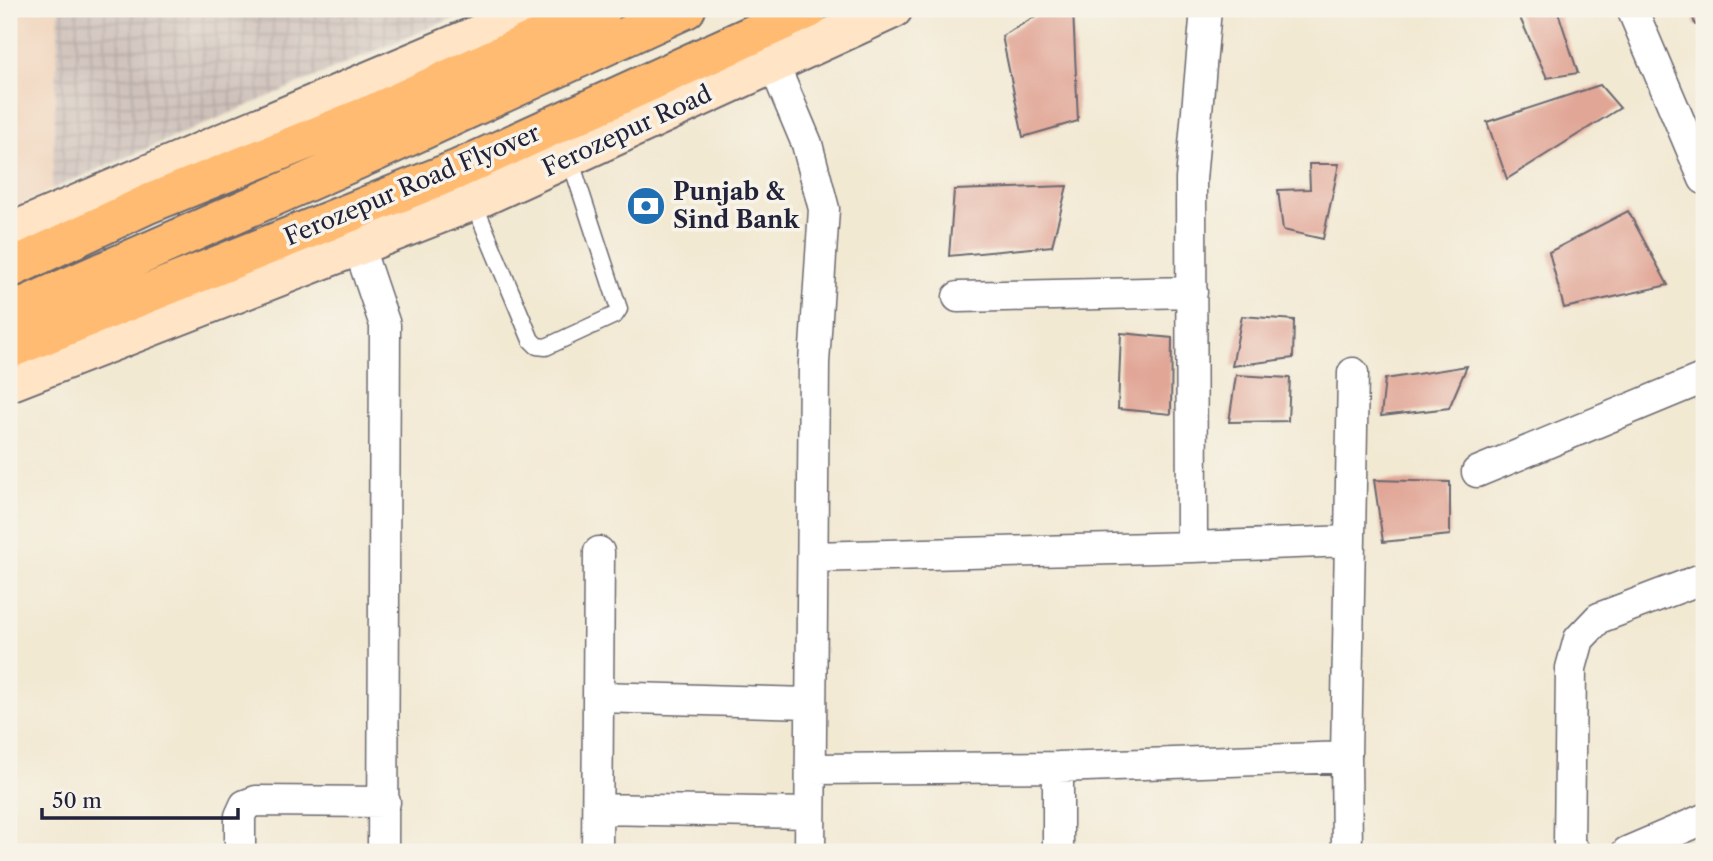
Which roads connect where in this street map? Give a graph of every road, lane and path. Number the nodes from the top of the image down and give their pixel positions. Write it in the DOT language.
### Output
graph roads {
  1 [pos="539,9"];
  2 [pos="603,9"];
  3 [pos="686,9"];
  4 [pos="809,9"];
  5 [pos="893,9"];
  6 [pos="1206,9"];
  7 [pos="1632,9"];
  8 [pos="773,63"];
  9 [pos="570,159"];
  10 [pos="1704,179"];
  11 [pos="472,201"];
  12 [pos="9,233"];
  13 [pos="359,248"];
  14 [pos="9,269"];
  15 [pos="1192,292"];
  16 [pos="958,297"];
  17 [pos="9,313"];
  18 [pos="9,349"];
  19 [pos="1353,373"];
  20 [pos="1704,378"];
  21 [pos="9,382"];
  22 [pos="1477,472"];
  23 [pos="1349,541"];
  24 [pos="1192,547"];
  25 [pos="599,552"];
  26 [pos="813,557"];
  27 [pos="1704,578"];
  28 [pos="599,697"];
  29 [pos="810,703"];
  30 [pos="1346,757"];
  31 [pos="1058,767"];
  32 [pos="812,769"];
  33 [pos="385,802"];
  34 [pos="598,809"];
  35 [pos="810,813"];
  36 [pos="1704,820"];
  37 [pos="240,852"];
  38 [pos="383,852"];
  39 [pos="597,852"];
  40 [pos="810,852"];
  41 [pos="1058,852"];
  42 [pos="1348,852"];
  43 [pos="1575,852"];
  44 [pos="1627,852"];
  1 -- 12 [label="main road"];
  2 -- 14 [label="highway"];
  3 -- 17 [label="highway, Ferozepur Road Flyover"];
  4 -- 18 [label="highway, Ferozepur Road Flyover"];
  5 -- 8 [label="main road, Ferozepur Road"];
  6 -- 15 [label="street"];
  7 -- 10 [label="street"];
  8 -- 9 [label="main road, Ferozepur Road"];
  8 -- 26 [label="street"];
  9 -- 11 [label="main road, Ferozepur Road"];
  9 -- 11 [label="lane"];
  11 -- 13 [label="main road, Ferozepur Road"];
  13 -- 21 [label="main road, Ferozepur Road"];
  13 -- 33 [label="street"];
  15 -- 16 [label="street"];
  15 -- 24 [label="street"];
  19 -- 23 [label="street"];
  20 -- 22 [label="street"];
  23 -- 24 [label="street"];
  23 -- 30 [label="street"];
  24 -- 26 [label="street"];
  25 -- 28 [label="street"];
  26 -- 29 [label="street"];
  27 -- 43 [label="street"];
  28 -- 29 [label="street"];
  28 -- 34 [label="street"];
  29 -- 32 [label="street"];
  30 -- 31 [label="street"];
  30 -- 42 [label="street"];
  31 -- 32 [label="street"];
  31 -- 41 [label="street"];
  32 -- 35 [label="street"];
  33 -- 37 [label="street"];
  33 -- 38 [label="street"];
  34 -- 35 [label="street"];
  34 -- 39 [label="street"];
  35 -- 40 [label="street"];
  36 -- 44 [label="street"];
}
